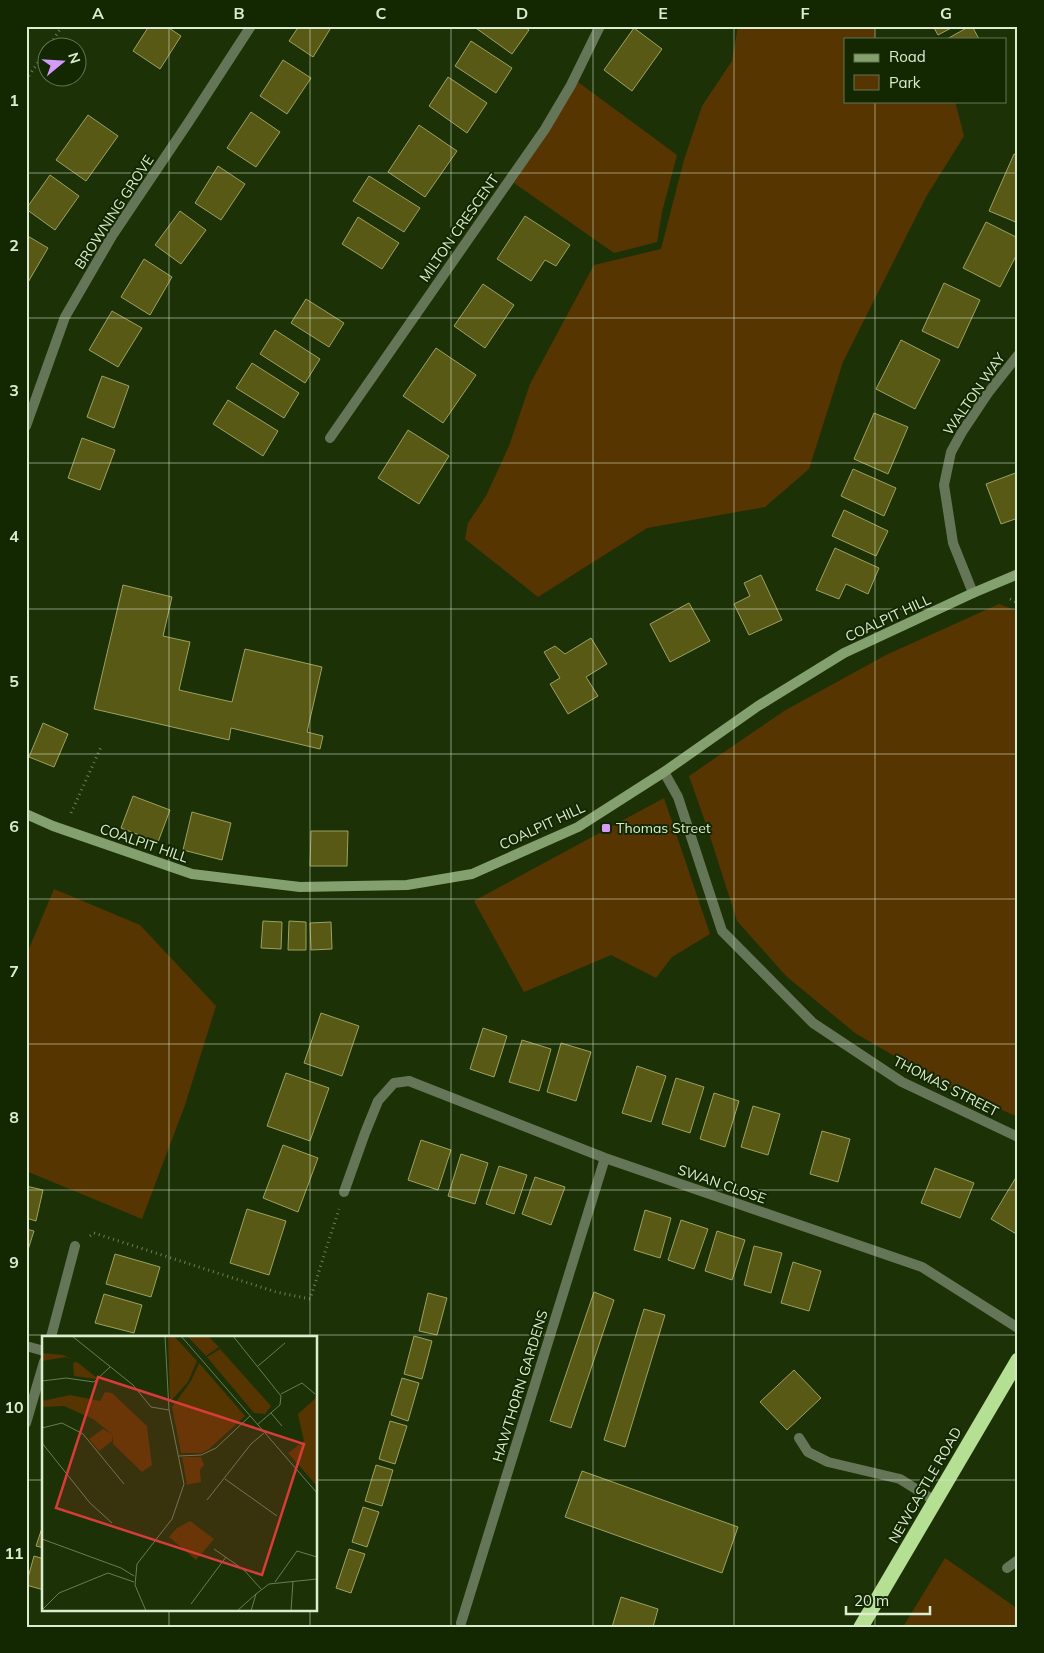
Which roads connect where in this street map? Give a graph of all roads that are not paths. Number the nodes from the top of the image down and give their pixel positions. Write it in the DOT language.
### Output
graph roads {
  1 [pos="251,26"];
  2 [pos="600,26"];
  3 [pos="1018,354"];
  4 [pos="26,426"];
  5 [pos="330,438"];
  6 [pos="1018,574"];
  7 [pos="973,593"];
  8 [pos="664,772"];
  9 [pos="26,814"];
  10 [pos="1018,1137"];
  11 [pos="605,1158"];
  12 [pos="344,1192"];
  13 [pos="75,1246"];
  14 [pos="1018,1328"];
  15 [pos="51,1336"];
  16 [pos="26,1346"];
  17 [pos="42,1350"];
  18 [pos="1018,1360"];
  19 [pos="42,1369"];
  20 [pos="26,1423"];
  21 [pos="799,1438"];
  22 [pos="935,1501"];
  23 [pos="1018,1560"];
  24 [pos="1007,1568"];
  25 [pos="461,1623"];
  26 [pos="861,1627"];
  1 -- 4 [label="street, BROWNING GROVE"];
  2 -- 5 [label="street, MILTON CRESCENT"];
  3 -- 7 [label="street, WALTON WAY"];
  6 -- 7 [label="street, COALPIT HILL"];
  7 -- 8 [label="street, COALPIT HILL"];
  8 -- 9 [label="street, COALPIT HILL"];
  8 -- 10 [label="street, THOMAS STREET"];
  11 -- 12 [label="street, SWAN CLOSE"];
  11 -- 14 [label="street, SWAN CLOSE"];
  11 -- 25 [label="street, HAWTHORN GARDENS"];
  13 -- 15 [label="street"];
  16 -- 17 [label="street"];
  18 -- 22 [label="highway, NEWCASTLE ROAD"];
  19 -- 20 [label="street"];
  21 -- 22 [label="street"];
  22 -- 26 [label="highway, NEWCASTLE ROAD"];
  23 -- 24 [label="street"];
}
